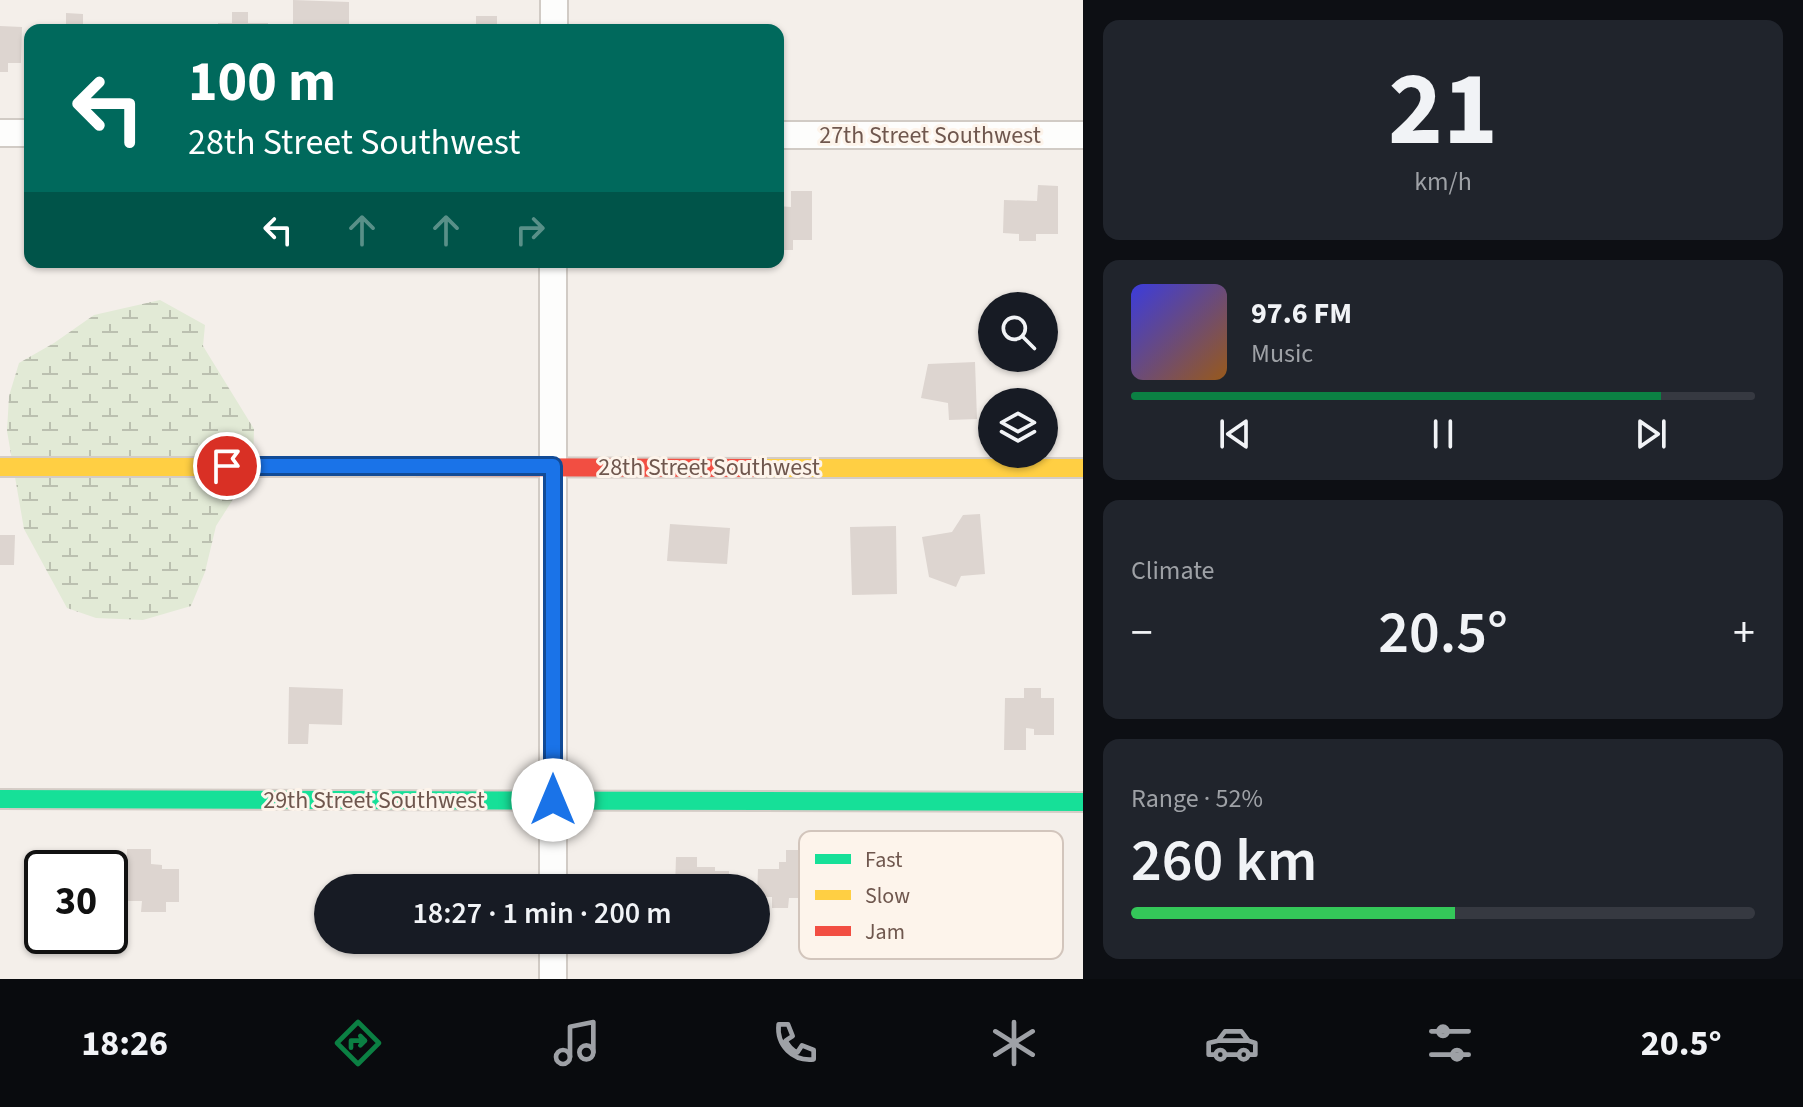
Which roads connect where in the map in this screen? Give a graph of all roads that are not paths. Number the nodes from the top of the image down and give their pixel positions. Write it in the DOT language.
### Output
graph roads {
  1 [pos="554,0"];
  2 [pos="554,24"];
  3 [pos="0,133"];
  4 [pos="24,133"];
  5 [pos="784,135"];
  6 [pos="1083,135"];
  7 [pos="553,268"];
  8 [pos="553,466"];
  9 [pos="0,467"];
  10 [pos="1083,468"];
  11 [pos="0,799"];
  12 [pos="553,800"];
  13 [pos="1083,802"];
  14 [pos="553,874"];
  15 [pos="553,954"];
  16 [pos="553,979"];
  1 -- 2 [label="street"];
  3 -- 4 [label="street"];
  5 -- 6 [label="street, 27th Street Southwest"];
  7 -- 8 [label="street"];
  8 -- 9 [label="street, 28th Street Southwest"];
  8 -- 10 [label="street, 28th Street Southwest"];
  8 -- 12 [label="street"];
  11 -- 12 [label="street, 29th Street Southwest"];
  12 -- 13 [label="street, 29th Street Southwest"];
  12 -- 14 [label="street"];
  15 -- 16 [label="street"];
}
